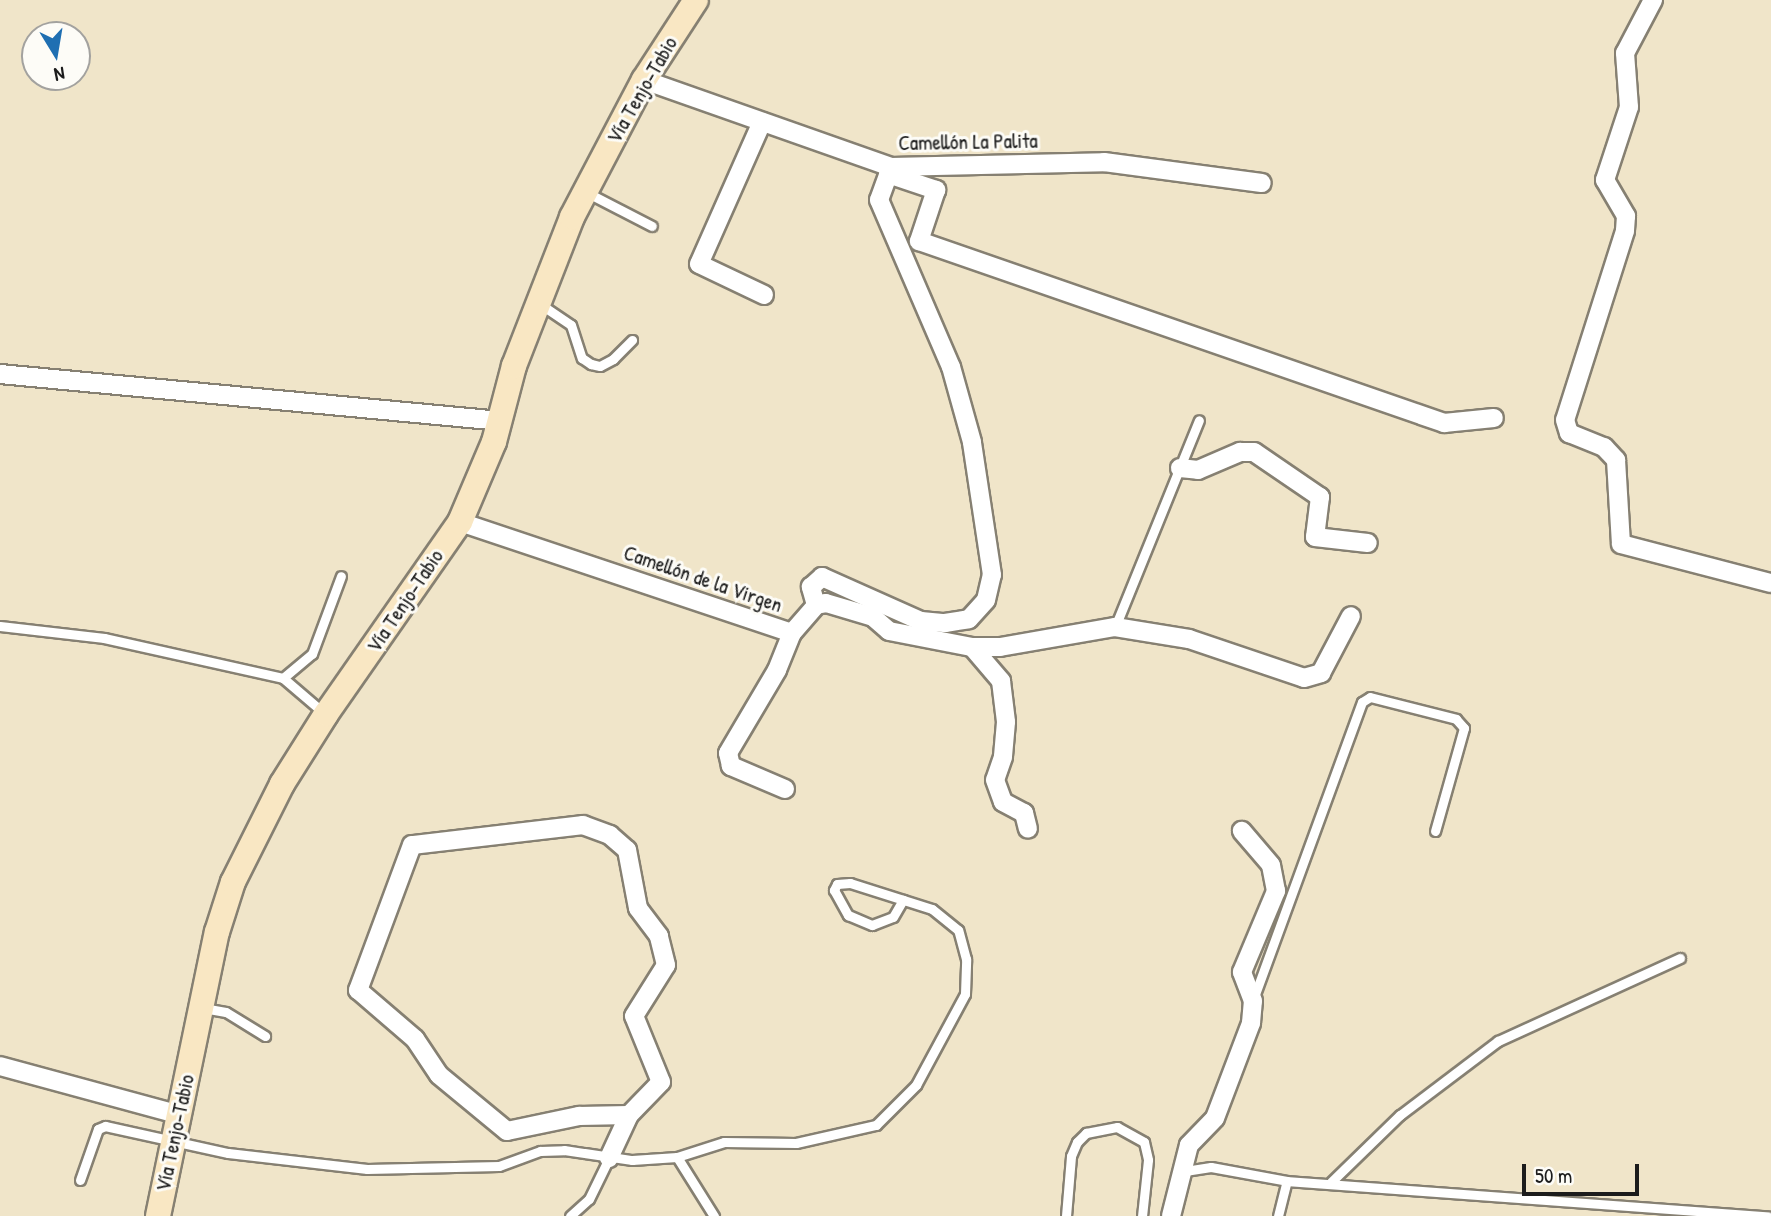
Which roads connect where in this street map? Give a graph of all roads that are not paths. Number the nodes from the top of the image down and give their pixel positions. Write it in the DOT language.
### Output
graph roads {
  1 [pos="696,0"];
  2 [pos="1653,0"];
  3 [pos="645,80"];
  4 [pos="762,122"];
  5 [pos="890,170"];
  6 [pos="1262,183"];
  7 [pos="584,191"];
  8 [pos="652,226"];
  9 [pos="764,295"];
  10 [pos="538,303"];
  11 [pos="632,340"];
  12 [pos="0,374"];
  13 [pos="1494,418"];
  14 [pos="1199,420"];
  15 [pos="501,421"];
  16 [pos="1180,468"];
  17 [pos="460,522"];
  18 [pos="1368,543"];
  19 [pos="341,576"];
  20 [pos="1771,583"];
  21 [pos="816,605"];
  22 [pos="1352,617"];
  23 [pos="0,626"];
  24 [pos="1115,627"];
  25 [pos="792,633"];
  26 [pos="972,647"];
  27 [pos="282,678"];
  28 [pos="326,714"];
  29 [pos="785,789"];
  30 [pos="1028,829"];
  31 [pos="1242,831"];
  32 [pos="1435,831"];
  33 [pos="903,900"];
  34 [pos="1680,958"];
  35 [pos="1253,1002"];
  36 [pos="202,1007"];
  37 [pos="265,1036"];
  38 [pos="0,1066"];
  39 [pos="180,1115"];
  40 [pos="629,1115"];
  41 [pos="175,1142"];
  42 [pos="677,1157"];
  43 [pos="609,1158"];
  44 [pos="1185,1171"];
  45 [pos="80,1180"];
  46 [pos="1287,1181"];
  47 [pos="1331,1182"];
  48 [pos="158,1216"];
  49 [pos="570,1216"];
  50 [pos="713,1216"];
  51 [pos="1066,1216"];
  52 [pos="1142,1216"];
  53 [pos="1171,1216"];
  54 [pos="1278,1216"];
  55 [pos="1768,1216"];
  1 -- 3 [label="main road, Vía Tenjo-Tabio"];
  2 -- 20 [label="street"];
  3 -- 4 [label="street, Camellón La Palita"];
  3 -- 7 [label="main road, Vía Tenjo-Tabio"];
  4 -- 5 [label="street, Camellón La Palita"];
  4 -- 9 [label="street"];
  5 -- 6 [label="street, Camellón La Palita"];
  5 -- 13 [label="street"];
  5 -- 21 [label="street"];
  7 -- 8 [label="lane"];
  7 -- 10 [label="main road, Vía Tenjo-Tabio"];
  10 -- 11 [label="lane"];
  10 -- 15 [label="main road, Vía Tenjo-Tabio"];
  12 -- 15 [label="street"];
  14 -- 16 [label="lane"];
  15 -- 17 [label="main road, Vía Tenjo-Tabio"];
  16 -- 18 [label="street"];
  16 -- 24 [label="lane"];
  17 -- 25 [label="street, Camellón de la Virgen"];
  17 -- 28 [label="main road, Vía Tenjo-Tabio"];
  19 -- 27 [label="lane"];
  21 -- 25 [label="street, Camellón de la Virgen"];
  21 -- 26 [label="street"];
  22 -- 24 [label="street"];
  23 -- 27 [label="lane"];
  24 -- 26 [label="street"];
  25 -- 29 [label="street"];
  26 -- 30 [label="street"];
  27 -- 28 [label="lane"];
  28 -- 36 [label="main road, Vía Tenjo-Tabio"];
  31 -- 35 [label="street"];
  32 -- 35 [label="lane"];
  33 -- 33 [label="lane"];
  33 -- 42 [label="lane"];
  34 -- 47 [label="lane"];
  35 -- 44 [label="street"];
  36 -- 37 [label="lane"];
  36 -- 39 [label="main road, Vía Tenjo-Tabio"];
  38 -- 39 [label="street"];
  39 -- 41 [label="main road, Vía Tenjo-Tabio"];
  40 -- 40 [label="street"];
  40 -- 43 [label="street"];
  41 -- 43 [label="lane"];
  41 -- 45 [label="lane"];
  41 -- 48 [label="main road, Vía Tenjo-Tabio"];
  42 -- 43 [label="lane"];
  42 -- 50 [label="lane"];
  43 -- 49 [label="lane"];
  44 -- 46 [label="lane"];
  44 -- 53 [label="street"];
  46 -- 47 [label="lane"];
  46 -- 54 [label="lane"];
  47 -- 55 [label="lane"];
  51 -- 52 [label="lane"];
}
